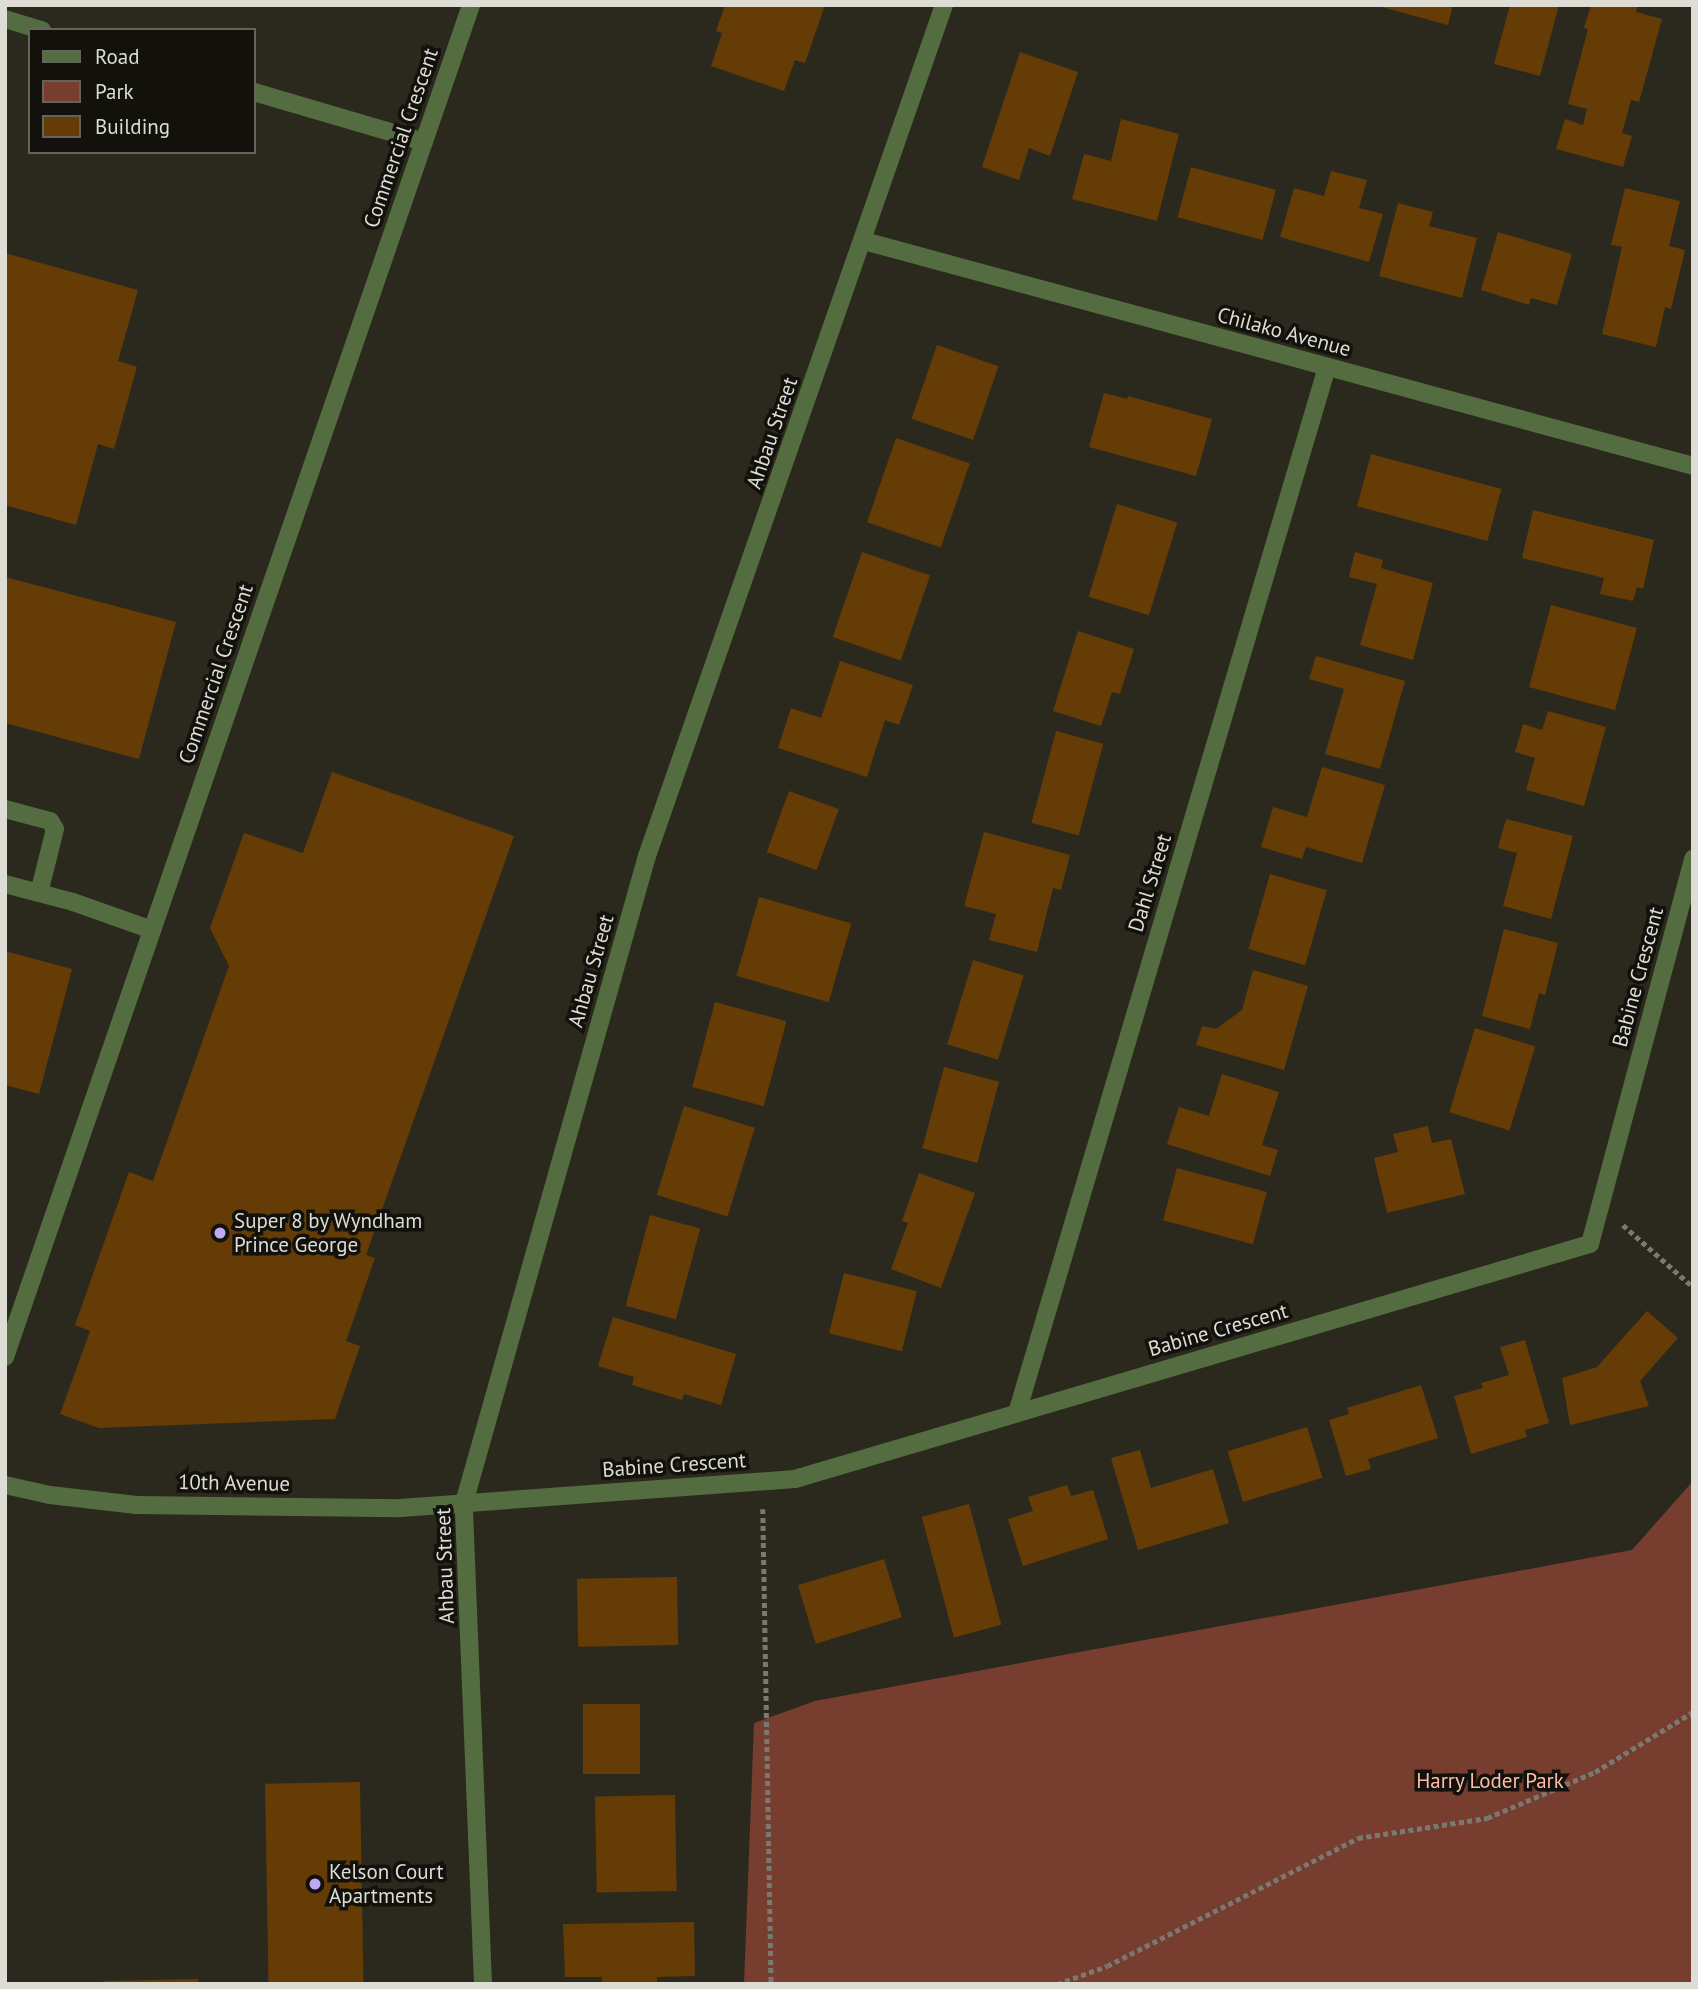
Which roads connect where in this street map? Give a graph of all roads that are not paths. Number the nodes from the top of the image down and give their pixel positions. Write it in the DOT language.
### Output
graph roads {
  1 [pos="471,5"];
  2 [pos="944,5"];
  3 [pos="5,19"];
  4 [pos="35,28"];
  5 [pos="256,93"];
  6 [pos="424,142"];
  7 [pos="864,242"];
  8 [pos="1327,367"];
  9 [pos="1693,466"];
  10 [pos="5,809"];
  11 [pos="1693,859"];
  12 [pos="5,884"];
  13 [pos="39,893"];
  14 [pos="152,930"];
  15 [pos="5,1357"];
  16 [pos="1017,1413"];
  17 [pos="5,1485"];
  18 [pos="464,1503"];
  19 [pos="483,1984"];
  1 -- 6 [label="street, Commercial Crescent"];
  2 -- 7 [label="street, Ahbau Street"];
  3 -- 4 [label="street"];
  5 -- 6 [label="street"];
  6 -- 14 [label="street, Commercial Crescent"];
  7 -- 8 [label="street, Chilako Avenue"];
  7 -- 18 [label="street, Ahbau Street"];
  8 -- 9 [label="street, Chilako Avenue"];
  8 -- 16 [label="street, Dahl Street"];
  10 -- 13 [label="street"];
  11 -- 16 [label="street, Babine Crescent"];
  12 -- 13 [label="street"];
  13 -- 14 [label="street"];
  14 -- 15 [label="street, Commercial Crescent"];
  16 -- 18 [label="street, Babine Crescent"];
  17 -- 18 [label="street, 10th Avenue"];
  18 -- 19 [label="street, Ahbau Street"];
}
